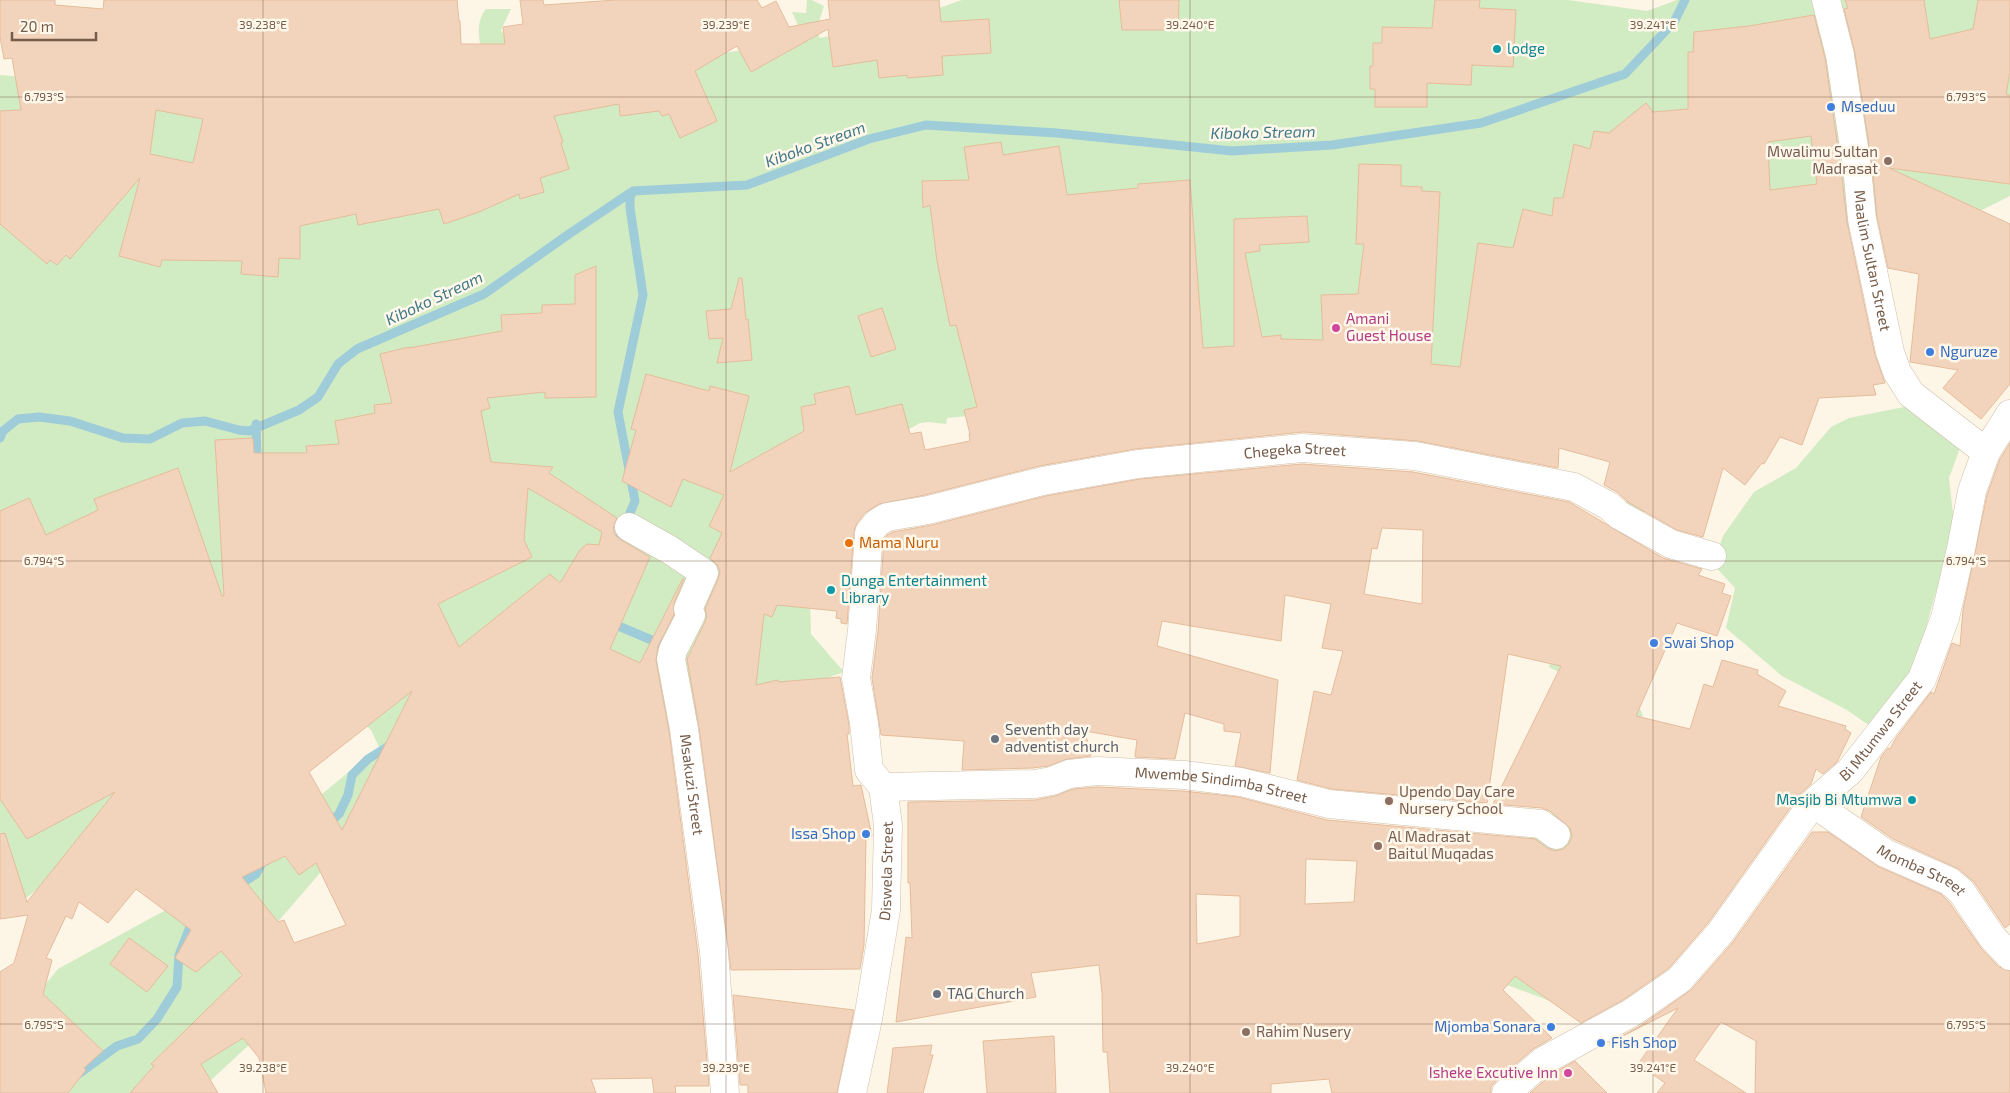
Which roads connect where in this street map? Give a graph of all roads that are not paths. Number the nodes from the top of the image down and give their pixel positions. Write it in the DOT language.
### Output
graph roads {
  1 [pos="1826,0"];
  2 [pos="2010,414"];
  3 [pos="1986,452"];
  4 [pos="629,527"];
  5 [pos="869,533"];
  6 [pos="1712,556"];
  7 [pos="883,787"];
  8 [pos="1813,803"];
  9 [pos="1556,835"];
  10 [pos="2010,956"];
  11 [pos="725,1093"];
  12 [pos="852,1093"];
  13 [pos="1506,1093"];
  1 -- 3 [label="street, Maalim Sultan Street"];
  2 -- 3 [label="street, Bi Mtumwa Street"];
  3 -- 8 [label="street, Bi Mtumwa Street"];
  4 -- 11 [label="street, Msakuzi Street"];
  5 -- 6 [label="street, Chegeka Street"];
  5 -- 7 [label="street, Diswela Street"];
  7 -- 9 [label="street, Mwembe Sindimba Street"];
  7 -- 12 [label="street, Diswela Street"];
  8 -- 10 [label="street, Momba Street"];
  8 -- 13 [label="street, Bi Mtumwa Street"];
}
